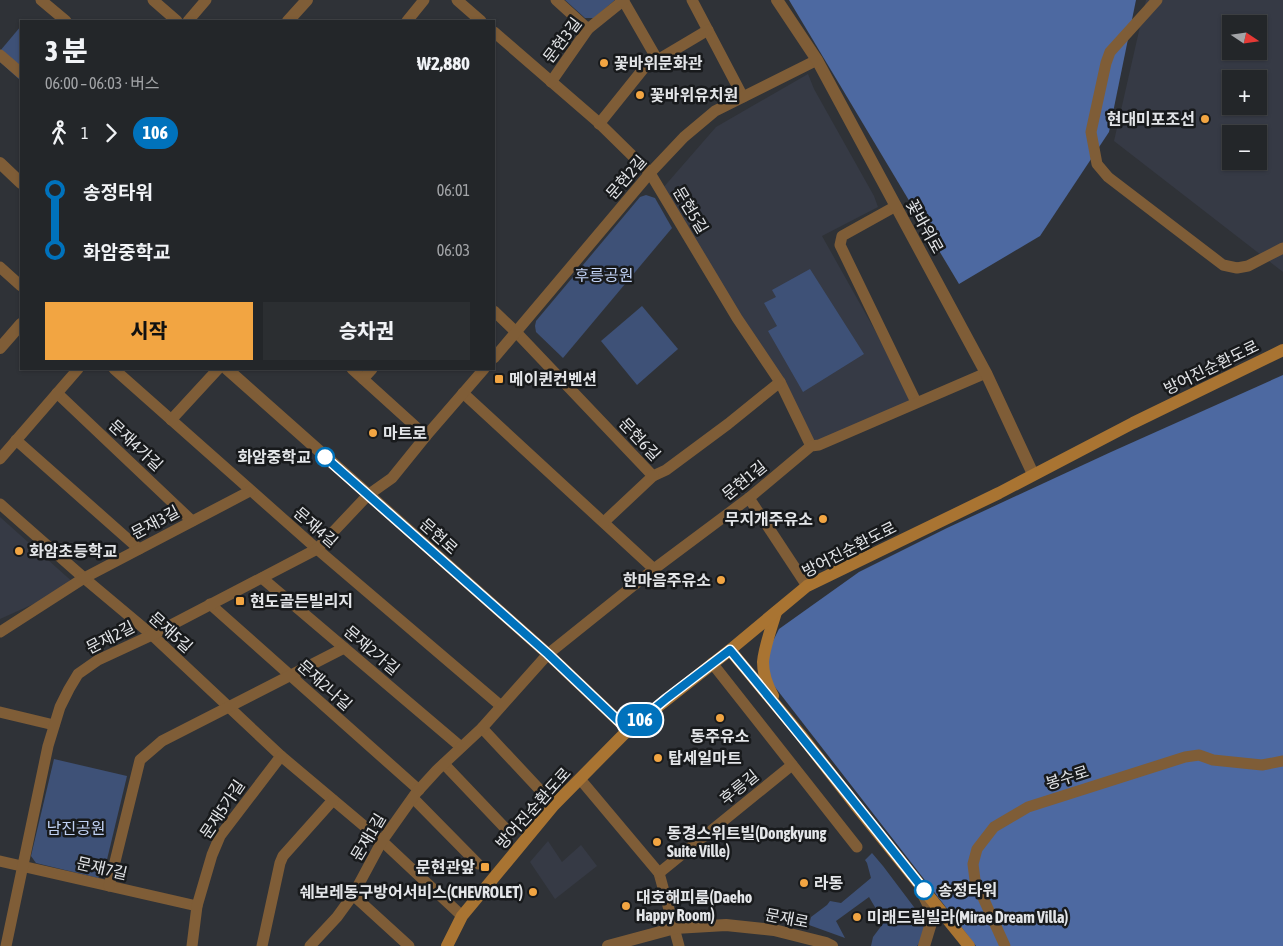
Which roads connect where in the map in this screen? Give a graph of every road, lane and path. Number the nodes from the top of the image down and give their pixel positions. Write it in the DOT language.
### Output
graph roads {
  1 [pos="42,0"];
  2 [pos="153,0"];
  3 [pos="206,0"];
  4 [pos="307,0"];
  5 [pos="424,0"];
  6 [pos="457,0"];
  7 [pos="556,0"];
  8 [pos="623,0"];
  9 [pos="692,0"];
  10 [pos="777,0"];
  11 [pos="1157,0"];
  12 [pos="65,20"];
  13 [pos="176,20"];
  14 [pos="189,20"];
  15 [pos="289,20"];
  16 [pos="407,20"];
  17 [pos="480,20"];
  18 [pos="588,29"];
  19 [pos="708,30"];
  20 [pos="495,33"];
  21 [pos="0,55"];
  22 [pos="657,60"];
  23 [pos="817,60"];
  24 [pos="20,72"];
  25 [pos="551,82"];
  26 [pos="743,97"];
  27 [pos="599,124"];
  28 [pos="0,163"];
  29 [pos="650,173"];
  30 [pos="20,182"];
  31 [pos="896,206"];
  32 [pos="1283,248"];
  33 [pos="0,267"];
  34 [pos="20,285"];
  35 [pos="495,312"];
  36 [pos="20,325"];
  37 [pos="516,332"];
  38 [pos="0,348"];
  39 [pos="1283,350"];
  40 [pos="495,357"];
  41 [pos="77,370"];
  42 [pos="115,370"];
  43 [pos="217,370"];
  44 [pos="228,370"];
  45 [pos="353,370"];
  46 [pos="371,370"];
  47 [pos="483,370"];
  48 [pos="986,373"];
  49 [pos="363,379"];
  50 [pos="780,382"];
  51 [pos="57,393"];
  52 [pos="463,393"];
  53 [pos="916,402"];
  54 [pos="170,420"];
  55 [pos="426,436"];
  56 [pos="16,440"];
  57 [pos="811,446"];
  58 [pos="0,459"];
  59 [pos="1033,474"];
  60 [pos="652,476"];
  61 [pos="250,491"];
  62 [pos="368,495"];
  63 [pos="749,498"];
  64 [pos="0,504"];
  65 [pos="192,521"];
  66 [pos="604,522"];
  67 [pos="139,549"];
  68 [pos="317,549"];
  69 [pos="654,569"];
  70 [pos="84,578"];
  71 [pos="262,578"];
  72 [pos="808,586"];
  73 [pos="210,604"];
  74 [pos="776,612"];
  75 [pos="0,632"];
  76 [pos="152,635"];
  77 [pos="344,648"];
  78 [pos="730,650"];
  79 [pos="548,654"];
  80 [pos="712,663"];
  81 [pos="290,676"];
  82 [pos="228,706"];
  83 [pos="501,706"];
  84 [pos="0,712"];
  85 [pos="784,716"];
  86 [pos="54,725"];
  87 [pos="482,728"];
  88 [pos="628,730"];
  89 [pos="461,747"];
  90 [pos="281,756"];
  91 [pos="1283,761"];
  92 [pos="444,764"];
  93 [pos="792,765"];
  94 [pos="580,779"];
  95 [pos="416,794"];
  96 [pos="334,800"];
  97 [pos="554,806"];
  98 [pos="505,828"];
  99 [pos="382,841"];
  100 [pos="857,847"];
  101 [pos="0,861"];
  102 [pos="478,864"];
  103 [pos="22,867"];
  104 [pos="659,873"];
  105 [pos="915,879"];
  106 [pos="109,886"];
  107 [pos="353,895"];
  108 [pos="197,906"];
  109 [pos="462,916"];
  110 [pos="675,928"];
  111 [pos="6,946"];
  112 [pos="192,946"];
  113 [pos="262,946"];
  114 [pos="310,946"];
  115 [pos="409,946"];
  116 [pos="447,946"];
  117 [pos="608,946"];
  118 [pos="679,946"];
  119 [pos="832,946"];
  120 [pos="924,946"];
  121 [pos="969,946"];
  122 [pos="1005,946"];
  1 -- 12 [label="street"];
  2 -- 13 [label="street"];
  3 -- 14 [label="street"];
  4 -- 15 [label="street"];
  5 -- 16 [label="street"];
  6 -- 17 [label="street"];
  7 -- 18 [label="street"];
  8 -- 18 [label="street, 문현3길"];
  8 -- 22 [label="street"];
  9 -- 19 [label="street"];
  10 -- 23 [label="street, 꽃바위로"];
  11 -- 32 [label="street"];
  18 -- 25 [label="street, 문현3길"];
  19 -- 22 [label="street"];
  19 -- 26 [label="street"];
  20 -- 25 [label="street, 문현5길"];
  21 -- 24 [label="street"];
  22 -- 27 [label="street"];
  23 -- 26 [label="street, 문현2길"];
  23 -- 31 [label="street, 꽃바위로"];
  25 -- 27 [label="street, 문현5길"];
  26 -- 29 [label="street, 문현2길"];
  27 -- 29 [label="street, 문현5길"];
  28 -- 30 [label="street"];
  29 -- 37 [label="street, 문현2길"];
  29 -- 50 [label="street, 문현5길"];
  31 -- 48 [label="street, 꽃바위로"];
  31 -- 53 [label="street"];
  33 -- 34 [label="street"];
  35 -- 37 [label="street, 문현6길"];
  36 -- 38 [label="street"];
  37 -- 40 [label="street, 문현2길"];
  37 -- 60 [label="street, 문현6길"];
  39 -- 59 [label="main road, 방어진순환도로"];
  41 -- 51 [label="street"];
  42 -- 54 [label="street, 문재4길"];
  43 -- 54 [label="street"];
  44 -- 62 [label="street, 문현로"];
  45 -- 49 [label="street"];
  46 -- 49 [label="street"];
  47 -- 52 [label="street"];
  48 -- 53 [label="street, 문현1길"];
  48 -- 59 [label="street, 꽃바위로"];
  49 -- 55 [label="street"];
  50 -- 57 [label="street, 문현5길"];
  50 -- 60 [label="street, 문현6길"];
  51 -- 56 [label="street"];
  51 -- 65 [label="street, 문재4가길"];
  52 -- 55 [label="street"];
  52 -- 66 [label="street"];
  53 -- 57 [label="street, 문현1길"];
  54 -- 61 [label="street, 문재4길"];
  55 -- 62 [label="street"];
  56 -- 58 [label="street"];
  56 -- 67 [label="street"];
  57 -- 63 [label="street, 문현1길"];
  59 -- 72 [label="main road, 방어진순환도로"];
  60 -- 66 [label="street"];
  61 -- 65 [label="street, 문재3길"];
  61 -- 68 [label="street, 문재4길"];
  62 -- 68 [label="street, 문재2길"];
  62 -- 79 [label="street, 문현로"];
  63 -- 69 [label="street, 문현1길"];
  63 -- 72 [label="street"];
  64 -- 70 [label="street, 문재5길"];
  65 -- 67 [label="street, 문재3길"];
  66 -- 69 [label="street"];
  67 -- 70 [label="street, 문재3길"];
  68 -- 71 [label="street, 문재2길"];
  68 -- 83 [label="street, 문재4길"];
  69 -- 79 [label="street, 문현1길"];
  70 -- 75 [label="street, 문재3길"];
  70 -- 76 [label="street, 문재5길"];
  71 -- 73 [label="street, 문재2길"];
  71 -- 77 [label="street, 문재2가길"];
  72 -- 74 [label="main road, 방어진순환도로"];
  73 -- 76 [label="street, 문재2길"];
  73 -- 81 [label="street, 문재2나길"];
  74 -- 78 [label="main road, 방어진순환도로"];
  74 -- 85 [label="main road"];
  76 -- 82 [label="street, 문재5길"];
  76 -- 86 [label="street, 문재2길"];
  77 -- 81 [label="street"];
  77 -- 89 [label="street, 문재2가길"];
  78 -- 80 [label="main road, 방어진순환도로"];
  78 -- 85 [label="main road"];
  79 -- 83 [label="street, 문재1길"];
  79 -- 88 [label="street, 문현로"];
  80 -- 88 [label="main road, 방어진순환도로"];
  80 -- 93 [label="street"];
  81 -- 82 [label="street"];
  81 -- 95 [label="street, 문재2나길"];
  82 -- 90 [label="street, 문재5길"];
  82 -- 106 [label="street"];
  83 -- 87 [label="street, 문재1길"];
  84 -- 86 [label="street"];
  85 -- 105 [label="main road"];
  86 -- 103 [label="street, 문재2길"];
  87 -- 89 [label="street, 문재1길"];
  87 -- 97 [label="street"];
  88 -- 94 [label="main road, 방어진순환도로"];
  89 -- 92 [label="street, 문재1길"];
  90 -- 96 [label="street, 문재5길"];
  90 -- 108 [label="street, 문재5가길"];
  91 -- 122 [label="street, 봉수로"];
  92 -- 95 [label="street, 문재1길"];
  92 -- 98 [label="street"];
  93 -- 100 [label="street"];
  93 -- 104 [label="street, 후릉길"];
  94 -- 97 [label="main road, 방어진순환도로"];
  94 -- 104 [label="street"];
  95 -- 99 [label="street, 문재1길"];
  95 -- 102 [label="street"];
  96 -- 99 [label="street, 문재5길"];
  96 -- 113 [label="street"];
  97 -- 109 [label="main road, 방어진순환도로"];
  99 -- 107 [label="street, 문재1길"];
  99 -- 109 [label="street, 문재5길"];
  101 -- 103 [label="street, 문재7길"];
  103 -- 106 [label="street, 문재7길"];
  103 -- 111 [label="street, 문재2길"];
  104 -- 110 [label="street"];
  105 -- 120 [label="street"];
  105 -- 121 [label="main road"];
  106 -- 108 [label="street, 문재7길"];
  107 -- 114 [label="street, 문재1길"];
  107 -- 115 [label="street"];
  108 -- 112 [label="street, 문재5가길"];
  109 -- 116 [label="main road, 방어진순환도로"];
  110 -- 117 [label="street, 문재로"];
  110 -- 118 [label="street"];
  110 -- 119 [label="street, 문재로"];
}
